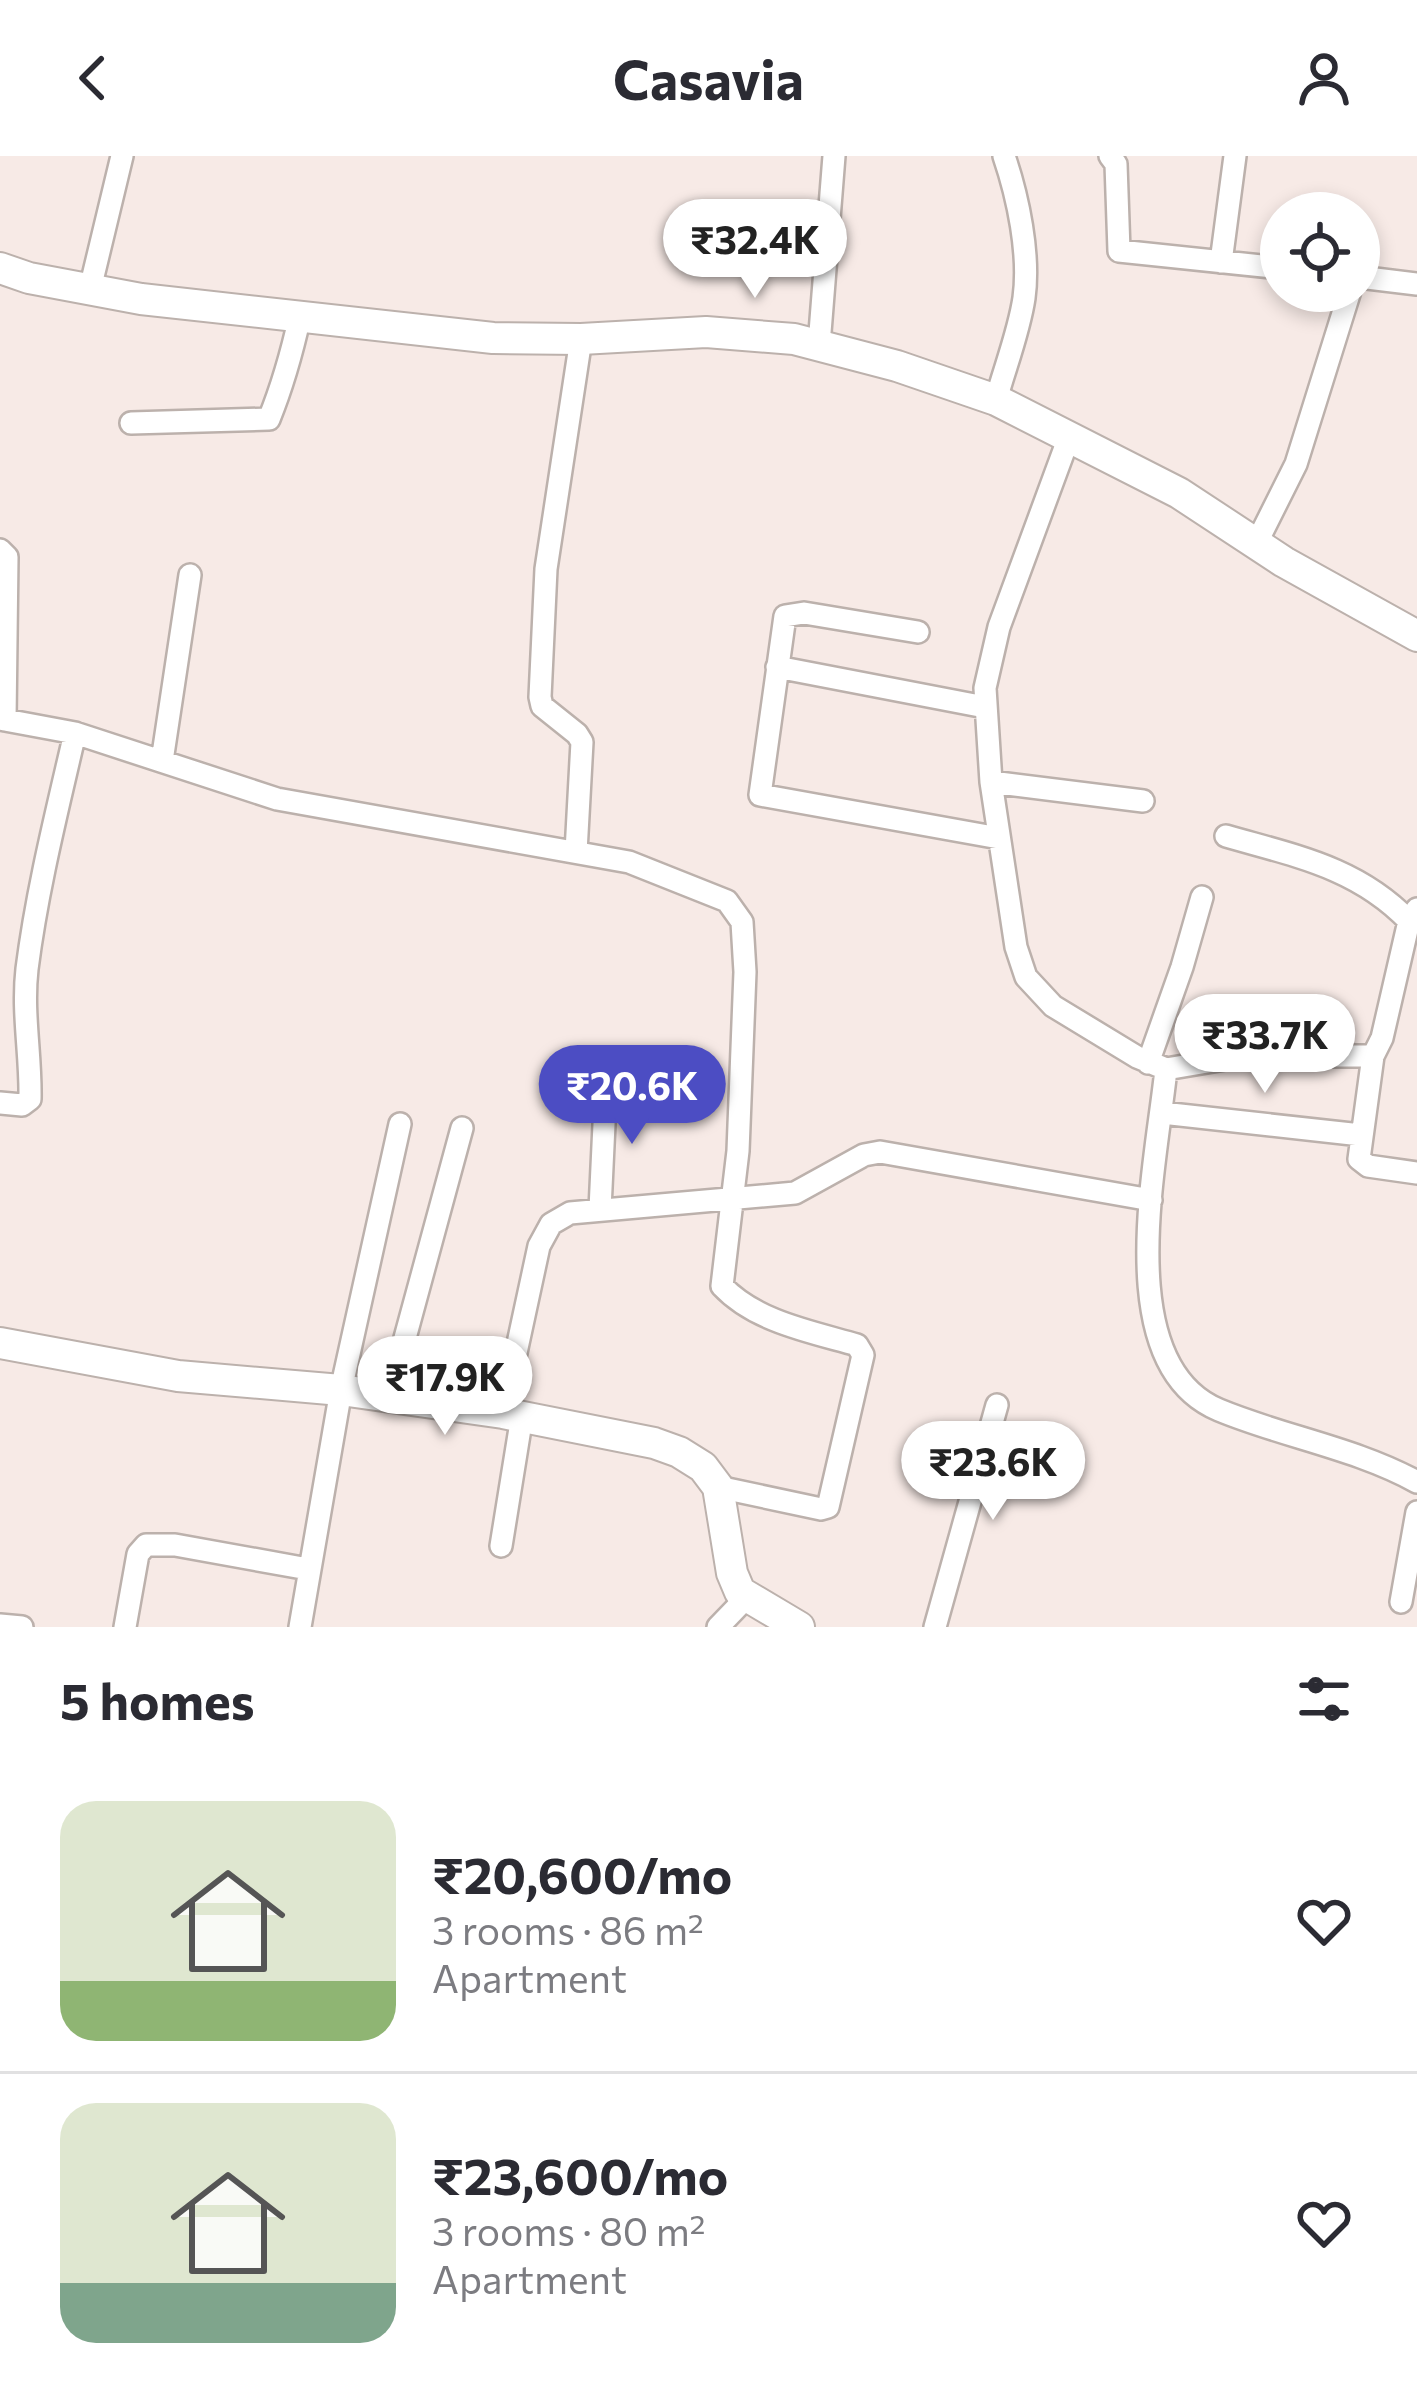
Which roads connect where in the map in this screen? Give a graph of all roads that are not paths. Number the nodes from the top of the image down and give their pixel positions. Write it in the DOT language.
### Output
graph roads {
  1 [pos="122,156"];
  2 [pos="834,156"];
  3 [pos="1004,156"];
  4 [pos="1110,156"];
  5 [pos="1235,156"];
  6 [pos="1221,262"];
  7 [pos="1260,266"];
  8 [pos="0,268"];
  9 [pos="1380,280"];
  10 [pos="1417,284"];
  11 [pos="90,289"];
  12 [pos="1343,312"];
  13 [pos="299,316"];
  14 [pos="581,339"];
  15 [pos="819,345"];
  16 [pos="996,400"];
  17 [pos="131,422"];
  18 [pos="1069,437"];
  19 [pos="1256,544"];
  20 [pos="0,550"];
  21 [pos="190,575"];
  22 [pos="918,632"];
  23 [pos="1417,636"];
  24 [pos="777,668"];
  25 [pos="985,707"];
  26 [pos="2,720"];
  27 [pos="75,733"];
  28 [pos="161,761"];
  29 [pos="991,782"];
  30 [pos="1143,801"];
  31 [pos="1226,836"];
  32 [pos="999,838"];
  33 [pos="576,852"];
  34 [pos="1202,897"];
  35 [pos="1413,915"];
  36 [pos="1373,1056"];
  37 [pos="1157,1066"];
  38 [pos="607,1082"];
  39 [pos="0,1103"];
  40 [pos="1162,1113"];
  41 [pos="400,1124"];
  42 [pos="462,1128"];
  43 [pos="1361,1135"];
  44 [pos="1417,1173"];
  45 [pos="734,1198"];
  46 [pos="1151,1200"];
  47 [pos="600,1209"];
  48 [pos="0,1342"];
  49 [pos="341,1390"];
  50 [pos="389,1397"];
  51 [pos="997,1405"];
  52 [pos="512,1415"];
  53 [pos="1417,1482"];
  54 [pos="718,1487"];
  55 [pos="1417,1512"];
  56 [pos="501,1546"];
  57 [pos="308,1569"];
  58 [pos="746,1598"];
  59 [pos="1401,1602"];
  60 [pos="0,1624"];
  61 [pos="22,1627"];
  62 [pos="125,1627"];
  63 [pos="300,1627"];
  64 [pos="718,1627"];
  65 [pos="799,1627"];
  66 [pos="935,1627"];
  1 -- 11 [label="street"];
  2 -- 15 [label="street"];
  3 -- 16 [label="street"];
  4 -- 6 [label="street"];
  5 -- 6 [label="street"];
  6 -- 7 [label="street"];
  8 -- 11 [label="street"];
  9 -- 10 [label="street"];
  11 -- 13 [label="street"];
  12 -- 19 [label="street"];
  13 -- 14 [label="street"];
  13 -- 17 [label="street"];
  14 -- 15 [label="street"];
  14 -- 33 [label="street"];
  15 -- 16 [label="street"];
  16 -- 18 [label="street"];
  18 -- 19 [label="street"];
  18 -- 25 [label="street"];
  19 -- 23 [label="street"];
  20 -- 26 [label="street"];
  21 -- 28 [label="street"];
  22 -- 24 [label="street"];
  24 -- 25 [label="street"];
  24 -- 32 [label="street"];
  25 -- 29 [label="street"];
  26 -- 27 [label="street"];
  27 -- 28 [label="street"];
  27 -- 39 [label="street"];
  28 -- 33 [label="street"];
  29 -- 30 [label="street"];
  29 -- 32 [label="street"];
  31 -- 35 [label="street"];
  32 -- 37 [label="street"];
  33 -- 45 [label="street"];
  34 -- 37 [label="street"];
  35 -- 36 [label="street"];
  36 -- 37 [label="street"];
  36 -- 43 [label="street"];
  37 -- 40 [label="street"];
  38 -- 47 [label="street"];
  40 -- 43 [label="street"];
  40 -- 46 [label="street"];
  41 -- 49 [label="street"];
  42 -- 50 [label="street"];
  43 -- 44 [label="street"];
  45 -- 46 [label="street"];
  45 -- 47 [label="street"];
  45 -- 54 [label="street"];
  46 -- 53 [label="street"];
  47 -- 52 [label="street"];
  48 -- 49 [label="street"];
  49 -- 50 [label="street"];
  49 -- 57 [label="street"];
  50 -- 52 [label="street"];
  51 -- 66 [label="street"];
  52 -- 54 [label="street"];
  52 -- 56 [label="street"];
  54 -- 58 [label="street"];
  55 -- 59 [label="street"];
  57 -- 62 [label="street"];
  57 -- 63 [label="street"];
  58 -- 64 [label="street"];
  58 -- 65 [label="street"];
  60 -- 61 [label="street"];
}
